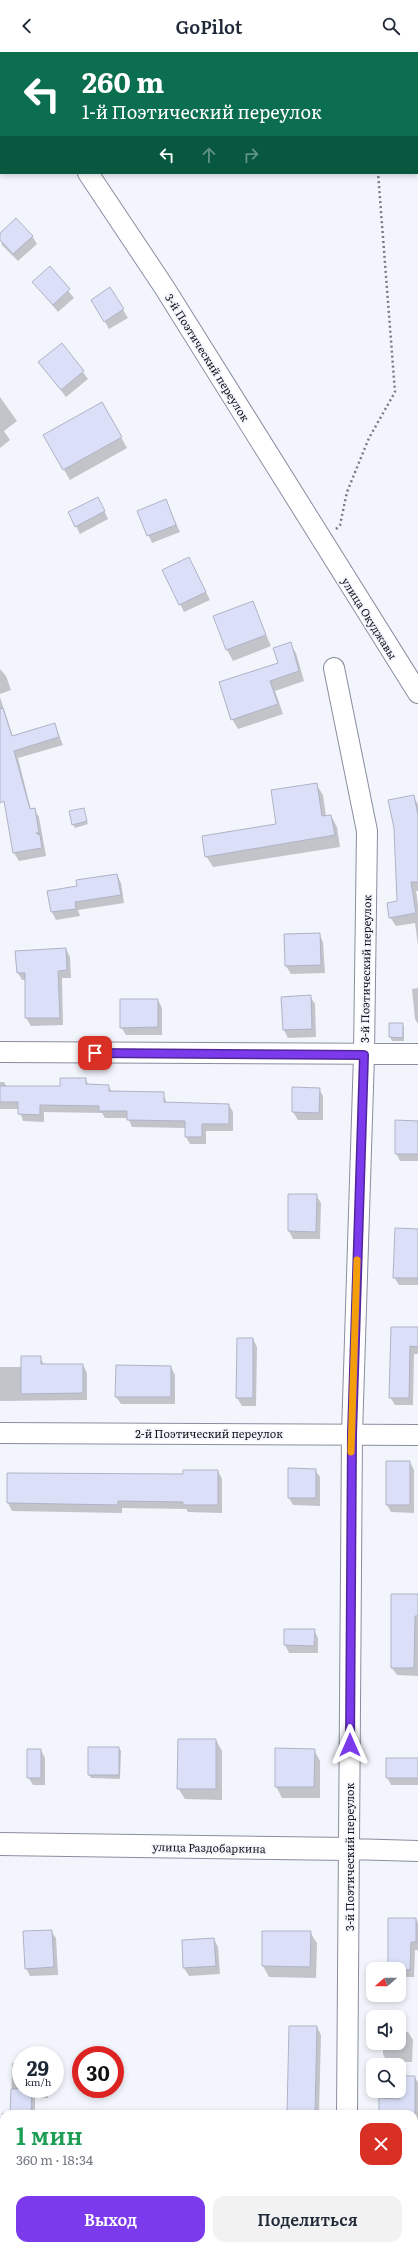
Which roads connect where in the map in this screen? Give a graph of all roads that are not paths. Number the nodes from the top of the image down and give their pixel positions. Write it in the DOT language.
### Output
graph roads {
  1 [pos="89,174"];
  2 [pos="323,543"];
  3 [pos="334,668"];
  4 [pos="418,693"];
  5 [pos="0,1052"];
  6 [pos="418,1054"];
  7 [pos="364,1055"];
  8 [pos="0,1433"];
  9 [pos="352,1434"];
  10 [pos="418,1435"];
  11 [pos="0,1844"];
  12 [pos="349,1849"];
  13 [pos="418,1851"];
  14 [pos="347,2110"];
  1 -- 2 [label="street, 3-й Поэтический переулок"];
  2 -- 4 [label="street, улица Окуджавы"];
  3 -- 7 [label="street, 3-й Поэтический переулок"];
  5 -- 7 [label="street"];
  6 -- 7 [label="street"];
  7 -- 9 [label="street, 3-й Поэтический переулок"];
  8 -- 9 [label="street, 2-й Поэтический переулок"];
  9 -- 10 [label="street, 2-й Поэтический переулок"];
  9 -- 12 [label="street, 3-й Поэтический переулок"];
  11 -- 12 [label="street, улица Раздобаркина"];
  12 -- 13 [label="street, улица Раздобаркина"];
  12 -- 14 [label="street, 3-й Поэтический переулок"];
}
